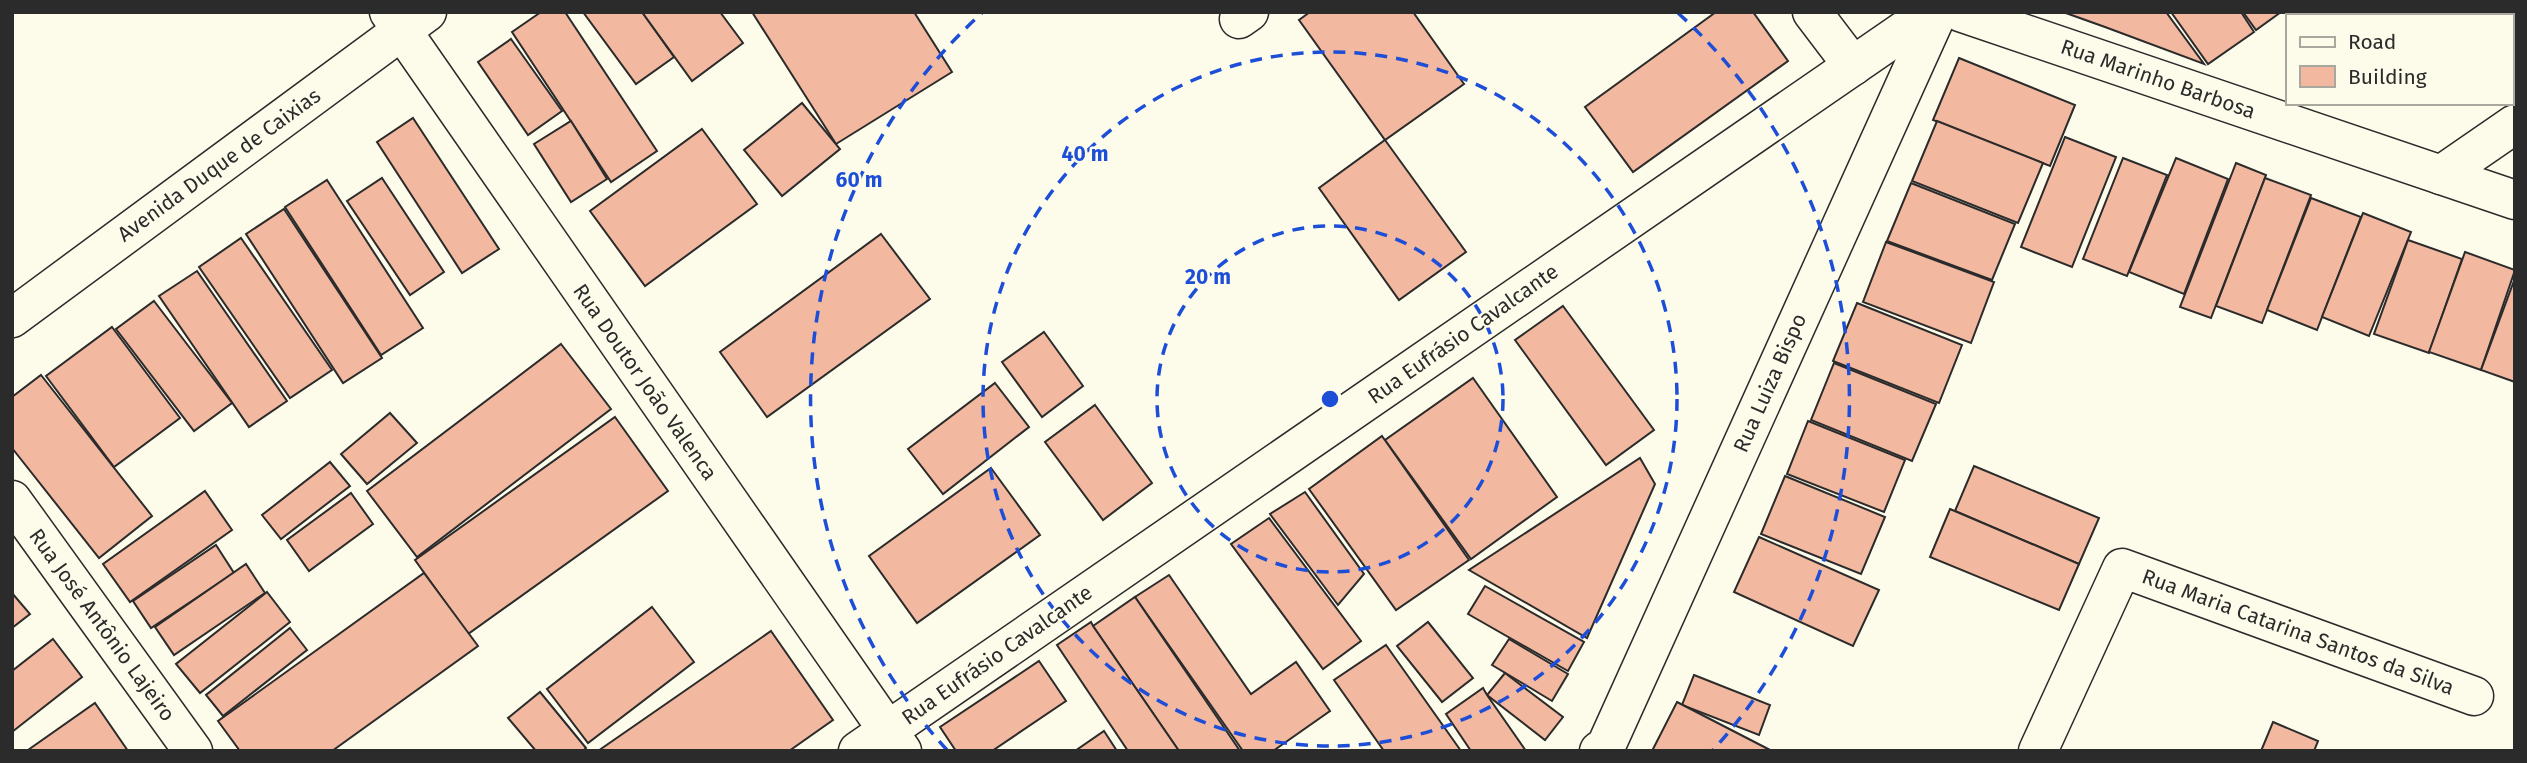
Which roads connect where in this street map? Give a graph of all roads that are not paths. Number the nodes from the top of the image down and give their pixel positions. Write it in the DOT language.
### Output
graph roads {
  1 [pos="1812,12"];
  2 [pos="1931,12"];
  3 [pos="1937,12"];
  4 [pos="1961,12"];
  5 [pos="406,19"];
  6 [pos="1853,66"];
  7 [pos="2515,124"];
  8 [pos="2441,175"];
  9 [pos="2515,200"];
  10 [pos="12,318"];
  11 [pos="12,500"];
  12 [pos="2474,696"];
  13 [pos="882,744"];
  14 [pos="192,751"];
  15 [pos="1599,751"];
  16 [pos="2038,751"];
  1 -- 6 [label="street"];
  2 -- 6 [label="street, Rua Eufrásio Cavalcante"];
  3 -- 15 [label="street, Rua Luiza Bispo"];
  4 -- 8 [label="street, Rua Marinho Barbosa"];
  5 -- 10 [label="street, Avenida Duque de Caixias"];
  5 -- 13 [label="street, Rua Doutor João Valenca"];
  6 -- 13 [label="street, Rua Eufrásio Cavalcante"];
  7 -- 8 [label="street"];
  8 -- 9 [label="street, Rua Marinho Barbosa"];
  11 -- 14 [label="street, Rua José Antônio Lajeiro"];
  12 -- 16 [label="street, Rua Maria Catarina Santos da Silva"];
}
